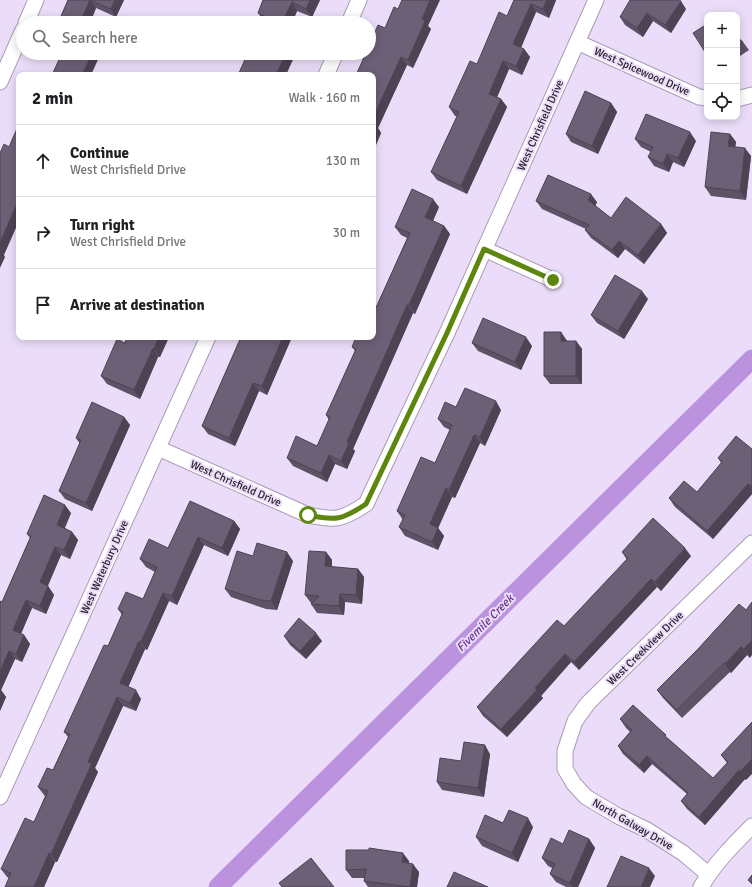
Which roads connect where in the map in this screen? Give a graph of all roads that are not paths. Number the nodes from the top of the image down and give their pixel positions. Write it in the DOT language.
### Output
graph roads {
  1 [pos="36,0"];
  2 [pos="359,0"];
  3 [pos="596,0"];
  4 [pos="29,16"];
  5 [pos="352,16"];
  6 [pos="577,42"];
  7 [pos="16,46"];
  8 [pos="333,60"];
  9 [pos="327,72"];
  10 [pos="0,82"];
  11 [pos="752,95"];
  12 [pos="704,98"];
  13 [pos="740,98"];
  14 [pos="484,249"];
  15 [pos="553,280"];
  16 [pos="207,340"];
  17 [pos="158,448"];
  18 [pos="752,543"];
  19 [pos="565,769"];
  20 [pos="0,797"];
  21 [pos="752,826"];
  22 [pos="708,874"];
  23 [pos="701,887"];
  1 -- 4 [label="street"];
  2 -- 5 [label="street"];
  3 -- 6 [label="street, West Chrisfield Drive"];
  6 -- 12 [label="street, West Spicewood Drive"];
  6 -- 14 [label="street, West Chrisfield Drive"];
  7 -- 10 [label="street"];
  8 -- 9 [label="street"];
  11 -- 13 [label="street"];
  14 -- 15 [label="street"];
  14 -- 17 [label="street, West Chrisfield Drive"];
  16 -- 17 [label="street, West Waterbury Drive"];
  17 -- 20 [label="street, West Waterbury Drive"];
  18 -- 19 [label="street, West Creekview Drive"];
  19 -- 22 [label="street, North Galway Drive"];
  21 -- 22 [label="street"];
  22 -- 23 [label="street"];
}
